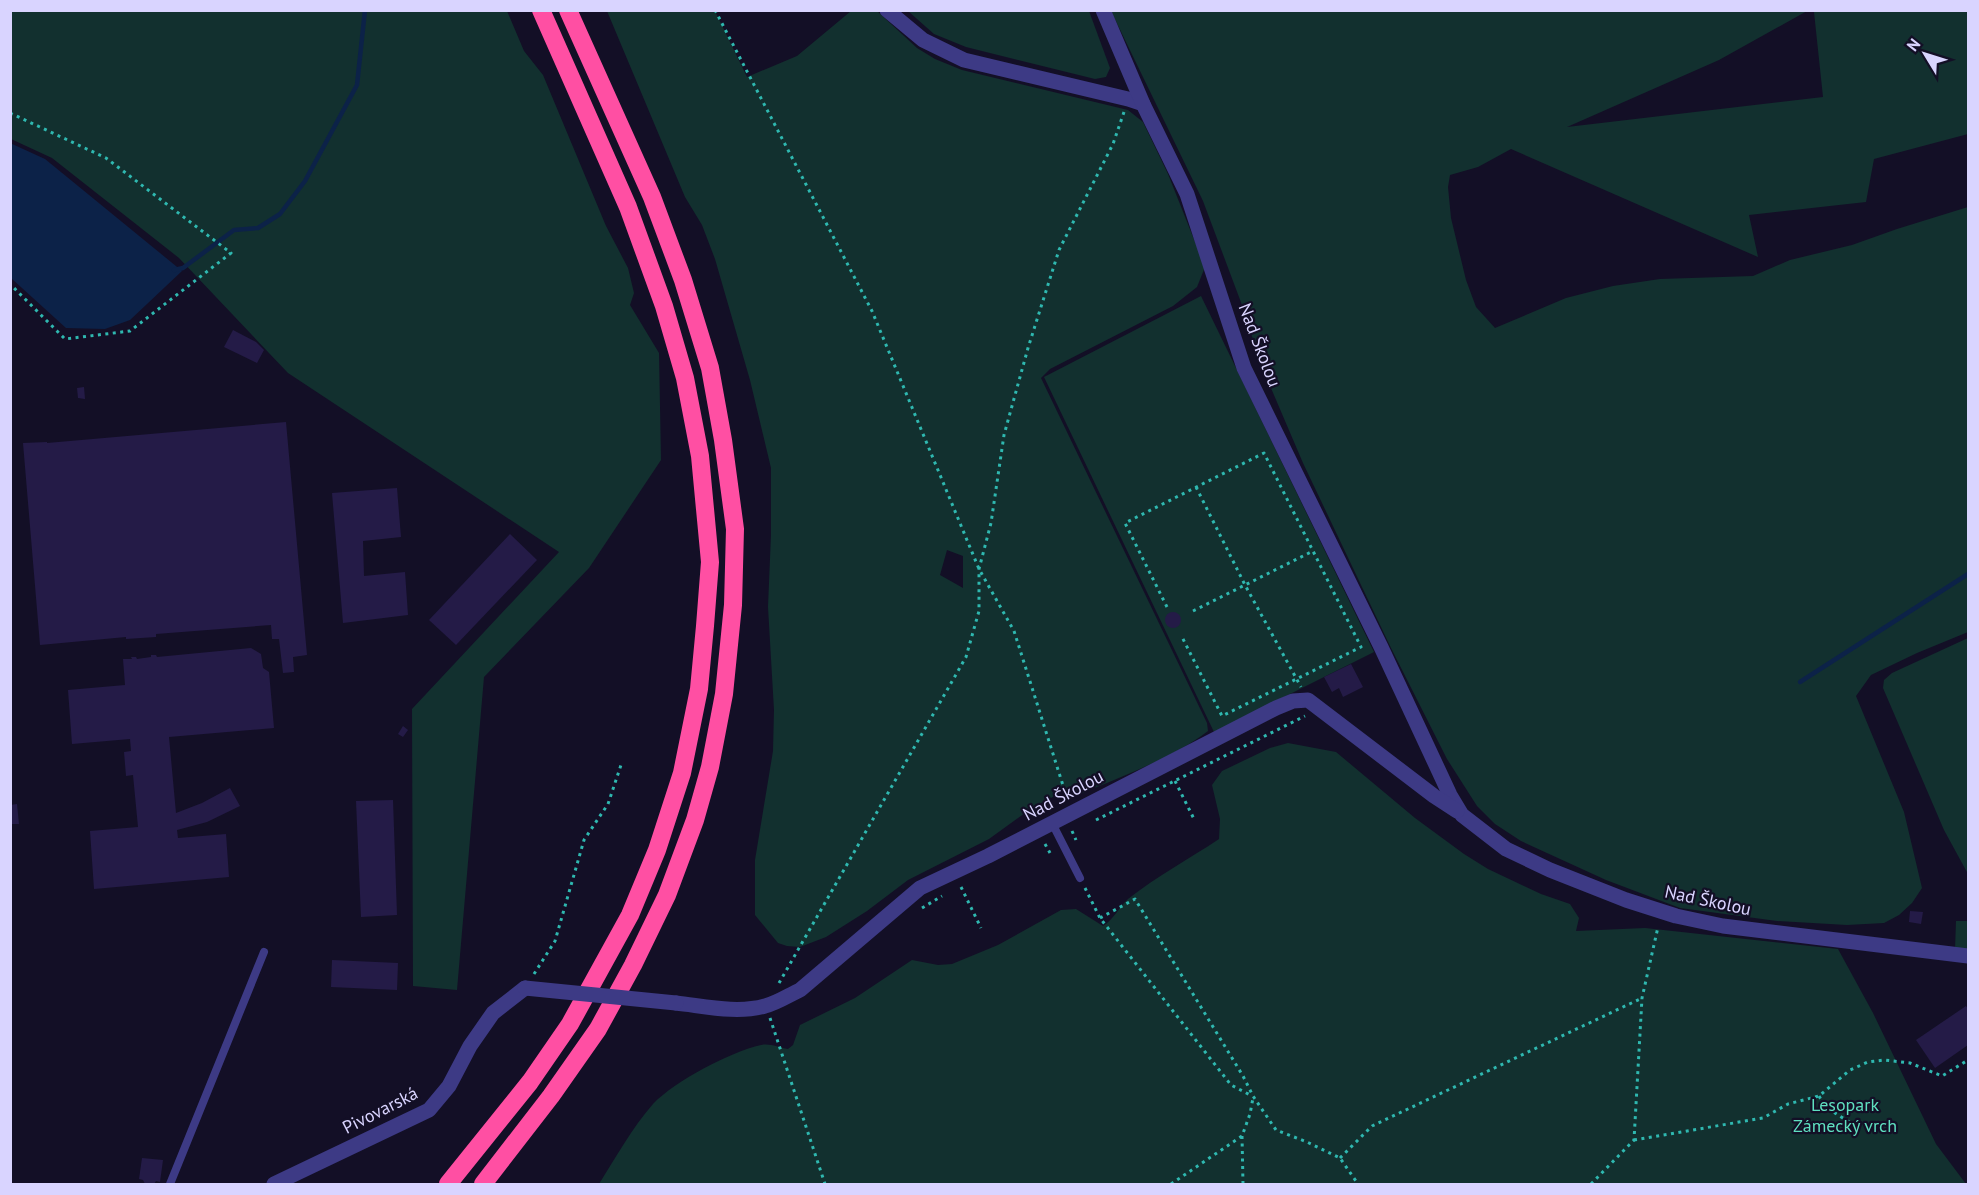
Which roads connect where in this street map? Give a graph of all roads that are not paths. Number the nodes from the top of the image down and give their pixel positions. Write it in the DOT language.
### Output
graph roads {
  1 [pos="541,10"];
  2 [pos="568,10"];
  3 [pos="887,10"];
  4 [pos="1103,10"];
  5 [pos="1136,102"];
  6 [pos="1462,815"];
  7 [pos="1052,823"];
  8 [pos="1080,878"];
  9 [pos="264,952"];
  10 [pos="1968,956"];
  11 [pos="525,988"];
  12 [pos="170,1185"];
  13 [pos="274,1185"];
  14 [pos="448,1185"];
  15 [pos="483,1185"];
  1 -- 14 [label="highway"];
  2 -- 15 [label="highway"];
  3 -- 5 [label="street"];
  4 -- 5 [label="street, Nad Školou"];
  5 -- 6 [label="street, Nad Školou"];
  6 -- 7 [label="street, Nad Školou"];
  6 -- 10 [label="street, Nad Školou"];
  7 -- 8 [label="lane"];
  7 -- 11 [label="street, Nad Školou, bridge"];
  9 -- 12 [label="lane"];
  11 -- 13 [label="street, Pivovarská"];
}
